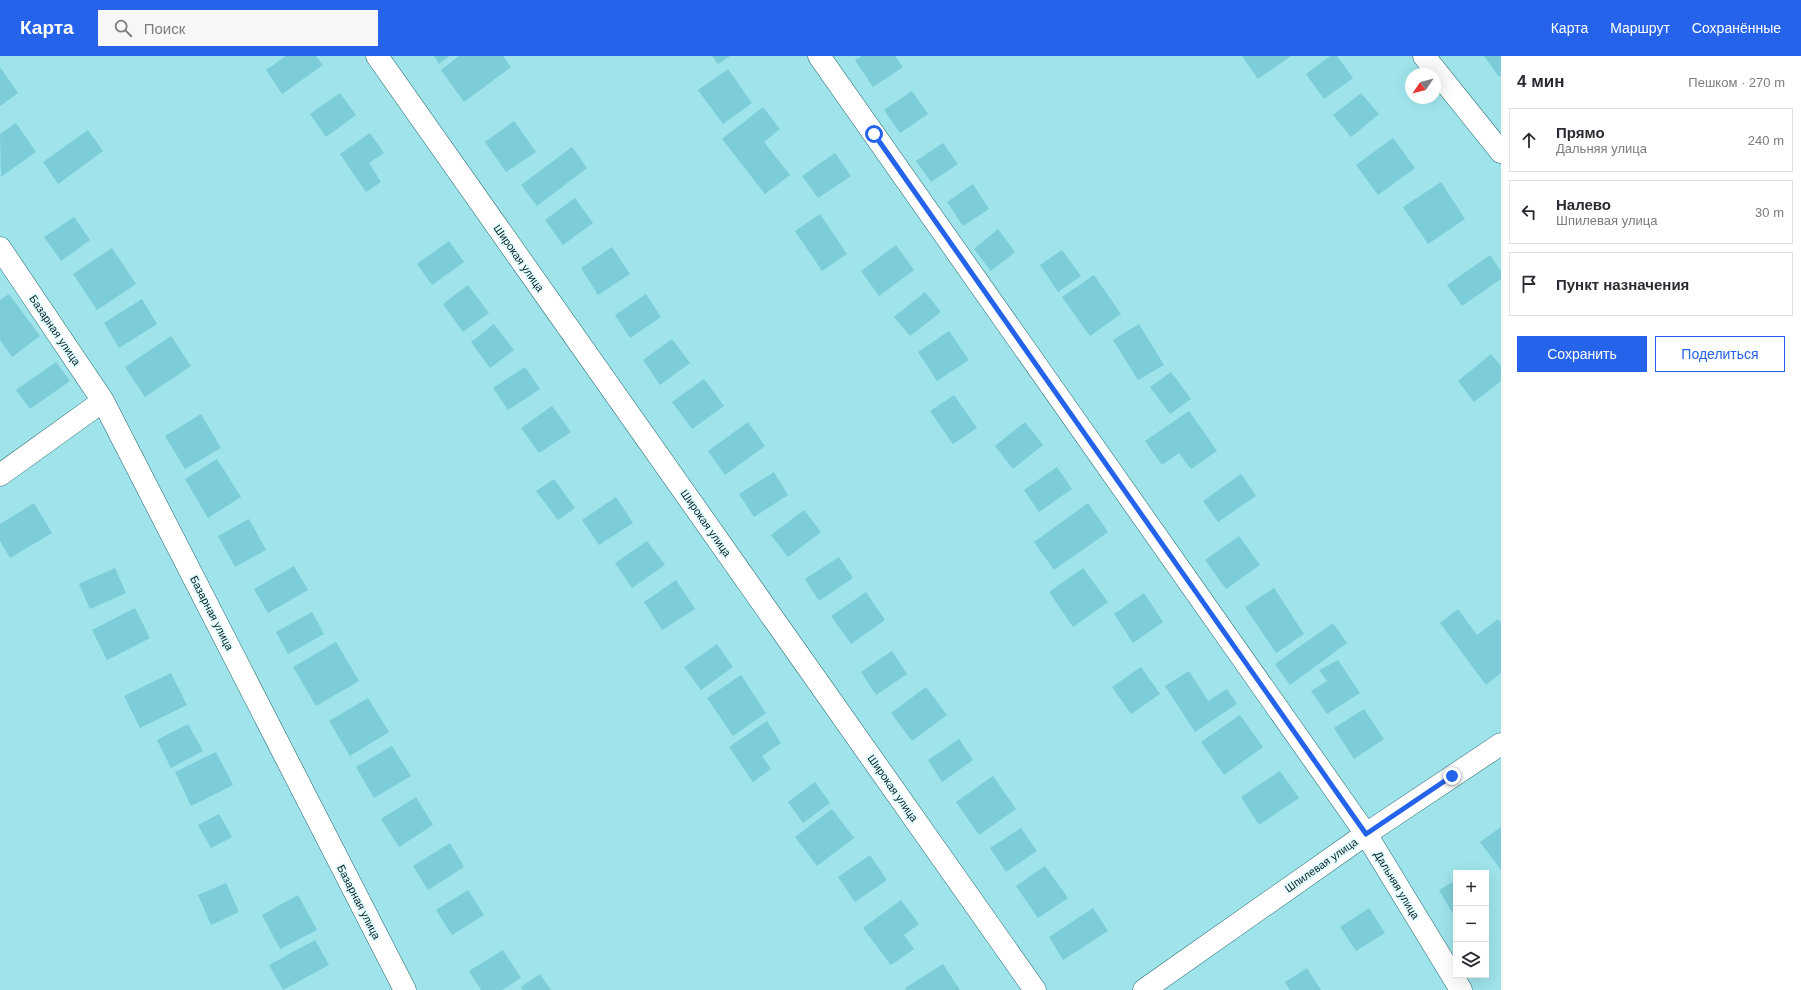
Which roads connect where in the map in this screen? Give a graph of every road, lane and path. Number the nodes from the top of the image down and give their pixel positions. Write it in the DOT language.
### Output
graph roads {
  1 [pos="377,56"];
  2 [pos="819,56"];
  3 [pos="1424,56"];
  4 [pos="1501,152"];
  5 [pos="0,248"];
  6 [pos="103,401"];
  7 [pos="0,475"];
  8 [pos="1501,744"];
  9 [pos="1366,834"];
  10 [pos="405,990"];
  11 [pos="1035,990"];
  12 [pos="1144,990"];
  13 [pos="1461,990"];
  1 -- 11 [label="street, Широкая улица"];
  2 -- 9 [label="street, Дальняя улица"];
  3 -- 4 [label="street"];
  5 -- 6 [label="street, Базарная улица"];
  6 -- 7 [label="street"];
  6 -- 10 [label="street, Базарная улица"];
  8 -- 9 [label="street, Шпилевая улица"];
  9 -- 12 [label="street, Шпилевая улица"];
  9 -- 13 [label="street, Дальняя улица"];
}
